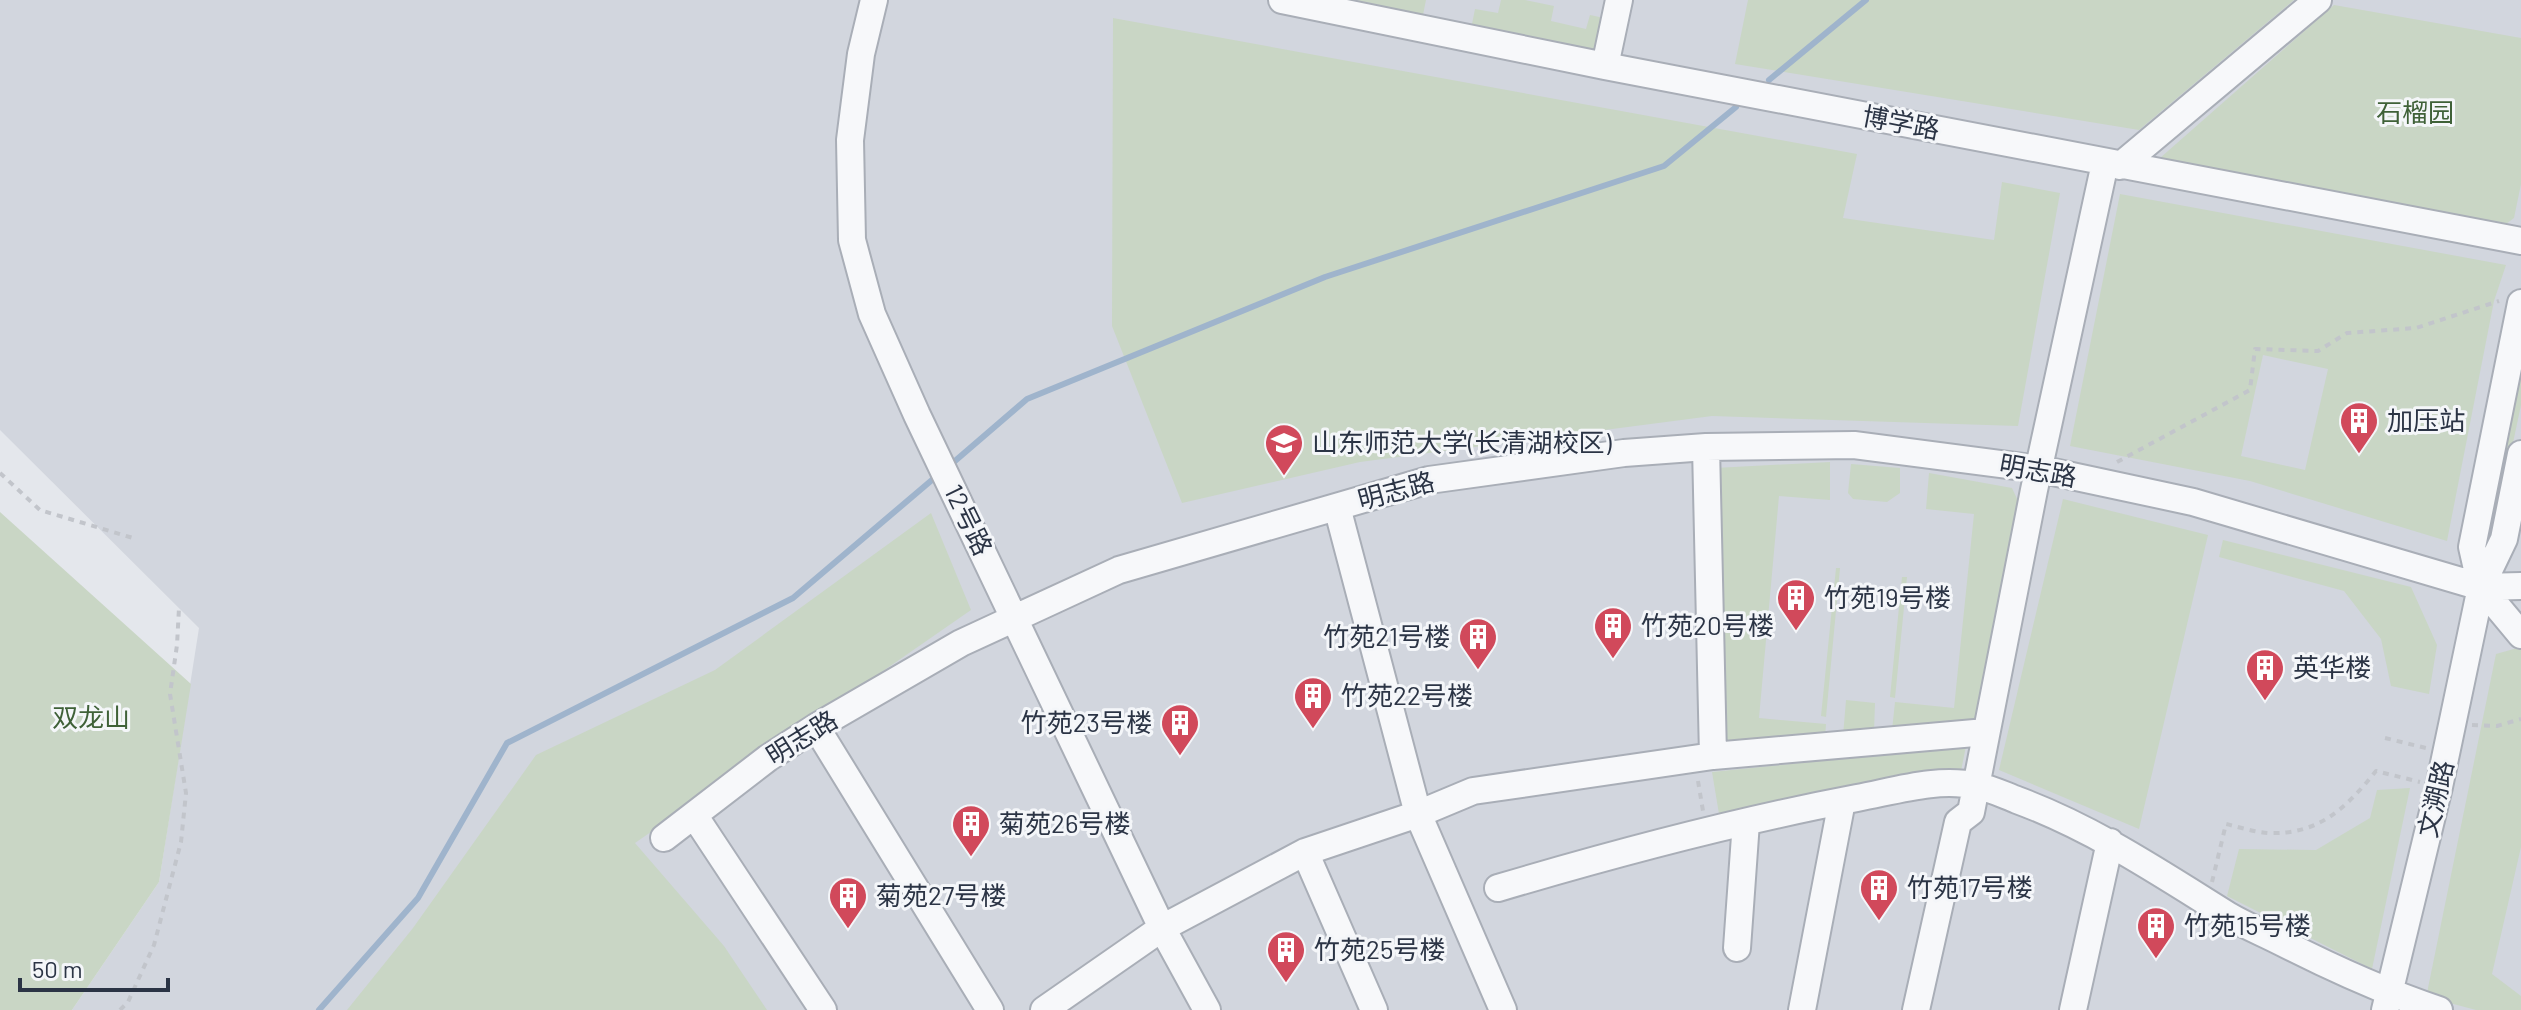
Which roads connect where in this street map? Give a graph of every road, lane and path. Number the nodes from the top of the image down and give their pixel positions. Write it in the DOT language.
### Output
graph roads {
  1 [pos="874,0"];
  2 [pos="1282,0"];
  3 [pos="1619,0"];
  4 [pos="2318,0"];
  5 [pos="1605,66"];
  6 [pos="2112,164"];
  7 [pos="2521,241"];
  8 [pos="2514,302"];
  9 [pos="2318,351"];
  10 [pos="1706,447"];
  11 [pos="2521,454"];
  12 [pos="2039,469"];
  13 [pos="0,473"];
  14 [pos="1337,507"];
  15 [pos="133,538"];
  16 [pos="2521,586"];
  17 [pos="2481,587"];
  18 [pos="179,608"];
  19 [pos="1014,616"];
  20 [pos="2521,635"];
  21 [pos="2521,719"];
  22 [pos="2452,724"];
  23 [pos="816,727"];
  24 [pos="1986,732"];
  25 [pos="2385,738"];
  26 [pos="2446,753"];
  27 [pos="1703,757"];
  28 [pos="1976,785"];
  29 [pos="2439,787"];
  30 [pos="1842,801"];
  31 [pos="1418,814"];
  32 [pos="694,815"];
  33 [pos="1746,822"];
  34 [pos="1707,832"];
  35 [pos="664,838"];
  36 [pos="2110,842"];
  37 [pos="1305,852"];
  38 [pos="1498,888"];
  39 [pos="2208,900"];
  40 [pos="1162,928"];
  41 [pos="1737,948"];
  42 [pos="2387,1002"];
  43 [pos="120,1010"];
  44 [pos="823,1010"];
  45 [pos="990,1010"];
  46 [pos="1044,1010"];
  47 [pos="1207,1010"];
  48 [pos="1374,1010"];
  49 [pos="1503,1010"];
  50 [pos="1802,1010"];
  51 [pos="1916,1010"];
  52 [pos="2073,1010"];
  53 [pos="2439,1010"];
  1 -- 19 [label="street, 12号路"];
  2 -- 5 [label="street, 博学路"];
  3 -- 5 [label="street"];
  4 -- 6 [label="street"];
  5 -- 6 [label="street, 博学路"];
  6 -- 7 [label="street, 博学路"];
  6 -- 12 [label="street"];
  8 -- 9 [label="path"];
  8 -- 17 [label="street, 文溯路"];
  10 -- 12 [label="street, 明志路"];
  10 -- 14 [label="street, 明志路"];
  10 -- 27 [label="street"];
  11 -- 17 [label="street, 文溯路"];
  12 -- 17 [label="street, 明志路"];
  12 -- 24 [label="street"];
  13 -- 15 [label="path"];
  14 -- 19 [label="street, 明志路"];
  14 -- 31 [label="street"];
  16 -- 17 [label="street, 明志路"];
  17 -- 20 [label="street"];
  17 -- 22 [label="street, 文溯路"];
  18 -- 43 [label="path"];
  19 -- 23 [label="street, 明志路"];
  19 -- 40 [label="street, 12号路"];
  21 -- 22 [label="path"];
  22 -- 26 [label="street, 文溯路"];
  23 -- 32 [label="street, 明志路"];
  23 -- 45 [label="street"];
  24 -- 27 [label="street"];
  24 -- 28 [label="street"];
  25 -- 26 [label="path"];
  26 -- 29 [label="street, 文溯路"];
  27 -- 31 [label="street"];
  27 -- 34 [label="path"];
  28 -- 30 [label="street"];
  28 -- 36 [label="street"];
  28 -- 51 [label="street"];
  29 -- 39 [label="path"];
  29 -- 42 [label="street, 文溯路"];
  30 -- 33 [label="street"];
  30 -- 50 [label="street"];
  31 -- 37 [label="street"];
  31 -- 49 [label="street"];
  32 -- 35 [label="street, 明志路"];
  32 -- 44 [label="street"];
  33 -- 34 [label="street"];
  33 -- 41 [label="street"];
  34 -- 38 [label="street"];
  36 -- 39 [label="street"];
  36 -- 52 [label="street"];
  37 -- 40 [label="street"];
  37 -- 48 [label="street"];
  39 -- 42 [label="street"];
  40 -- 46 [label="street"];
  40 -- 47 [label="street, 12号路"];
  42 -- 53 [label="street"];
}
